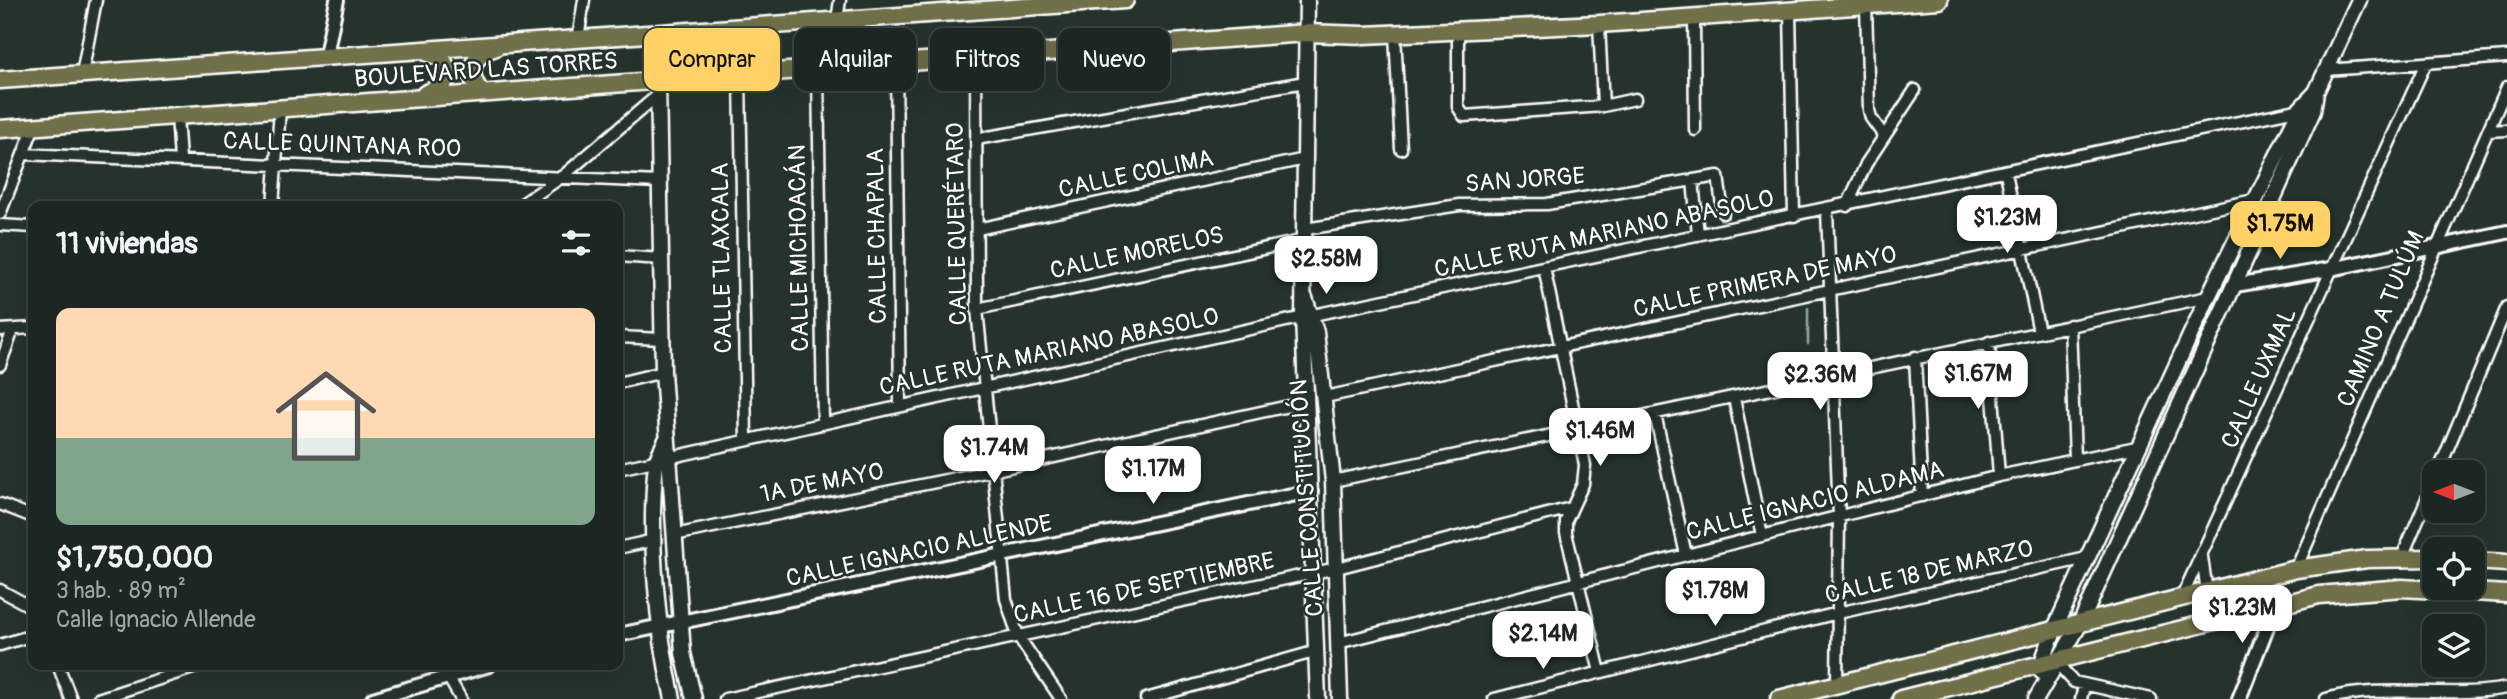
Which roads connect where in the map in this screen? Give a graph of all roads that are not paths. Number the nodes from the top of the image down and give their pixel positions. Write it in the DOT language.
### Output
graph roads {
  1 [pos="96,0"];
  2 [pos="337,0"];
  3 [pos="584,0"];
  4 [pos="840,0"];
  5 [pos="1125,0"];
  6 [pos="1307,0"];
  7 [pos="1939,0"];
  8 [pos="2359,0"];
  9 [pos="1086,1"];
  10 [pos="1913,1"];
  11 [pos="1858,4"];
  12 [pos="1790,11"];
  13 [pos="1694,18"];
  14 [pos="837,20"];
  15 [pos="1599,24"];
  16 [pos="1458,30"];
  17 [pos="1306,33"];
  18 [pos="1395,34"];
  19 [pos="578,39"];
  20 [pos="509,44"];
  21 [pos="416,50"];
  22 [pos="1044,54"];
  23 [pos="326,55"];
  24 [pos="2507,57"];
  25 [pos="2425,65"];
  26 [pos="2326,70"];
  27 [pos="82,74"];
  28 [pos="0,80"];
  29 [pos="1305,82"];
  30 [pos="2507,87"];
  31 [pos="644,88"];
  32 [pos="1915,90"];
  33 [pos="655,91"];
  34 [pos="658,91"];
  35 [pos="740,91"];
  36 [pos="818,91"];
  37 [pos="896,91"];
  38 [pos="976,91"];
  39 [pos="481,92"];
  40 [pos="416,97"];
  41 [pos="1635,99"];
  42 [pos="1603,106"];
  43 [pos="280,108"];
  44 [pos="2307,110"];
  45 [pos="177,116"];
  46 [pos="34,126"];
  47 [pos="0,129"];
  48 [pos="1695,130"];
  49 [pos="2507,130"];
  50 [pos="2488,131"];
  51 [pos="1884,136"];
  52 [pos="976,139"];
  53 [pos="1401,149"];
  54 [pos="23,154"];
  55 [pos="180,159"];
  56 [pos="1305,159"];
  57 [pos="276,163"];
  58 [pos="2006,173"];
  59 [pos="563,176"];
  60 [pos="1693,180"];
  61 [pos="659,182"];
  62 [pos="2254,200"];
  63 [pos="273,201"];
  64 [pos="526,201"];
  65 [pos="1847,206"];
  66 [pos="1828,210"];
  67 [pos="1723,213"];
  68 [pos="0,214"];
  69 [pos="1794,216"];
  70 [pos="0,225"];
  71 [pos="28,227"];
  72 [pos="977,229"];
  73 [pos="2507,232"];
  74 [pos="1305,235"];
  75 [pos="1698,235"];
  76 [pos="2435,246"];
  77 [pos="2022,249"];
  78 [pos="623,256"];
  79 [pos="661,259"];
  80 [pos="1544,267"];
  81 [pos="2331,270"];
  82 [pos="2235,285"];
  83 [pos="1832,290"];
  84 [pos="2208,297"];
  85 [pos="2507,307"];
  86 [pos="978,309"];
  87 [pos="1308,316"];
  88 [pos="2070,325"];
  89 [pos="28,328"];
  90 [pos="0,330"];
  91 [pos="13,330"];
  92 [pos="2039,331"];
  93 [pos="623,337"];
  94 [pos="662,339"];
  95 [pos="1989,342"];
  96 [pos="1561,345"];
  97 [pos="1916,357"];
  98 [pos="0,365"];
  99 [pos="663,372"];
  100 [pos="1835,375"];
  101 [pos="623,382"];
  102 [pos="985,388"];
  103 [pos="1325,397"];
  104 [pos="1734,398"];
  105 [pos="1307,402"];
  106 [pos="900,406"];
  107 [pos="1655,414"];
  108 [pos="823,424"];
  109 [pos="1579,427"];
  110 [pos="746,440"];
  111 [pos="2141,446"];
  112 [pos="2075,459"];
  113 [pos="663,460"];
  114 [pos="2443,460"];
  115 [pos="623,468"];
  116 [pos="995,470"];
  117 [pos="1999,477"];
  118 [pos="1333,481"];
  119 [pos="1311,491"];
  120 [pos="1922,496"];
  121 [pos="0,504"];
  122 [pos="1571,508"];
  123 [pos="2422,510"];
  124 [pos="28,515"];
  125 [pos="1839,517"];
  126 [pos="674,534"];
  127 [pos="1762,536"];
  128 [pos="655,540"];
  129 [pos="623,547"];
  130 [pos="1001,554"];
  131 [pos="1686,555"];
  132 [pos="2202,557"];
  133 [pos="2402,557"];
  134 [pos="2087,558"];
  135 [pos="2422,558"];
  136 [pos="2505,560"];
  137 [pos="2485,561"];
  138 [pos="1337,568"];
  139 [pos="2295,569"];
  140 [pos="1314,573"];
  141 [pos="1578,583"];
  142 [pos="0,590"];
  143 [pos="2207,592"];
  144 [pos="2507,594"];
  145 [pos="2181,598"];
  146 [pos="2276,604"];
  147 [pos="28,605"];
  148 [pos="1838,613"];
  149 [pos="2081,622"];
  150 [pos="681,623"];
  151 [pos="661,626"];
  152 [pos="2055,628"];
  153 [pos="623,634"];
  154 [pos="1018,636"];
  155 [pos="28,637"];
  156 [pos="1338,643"];
  157 [pos="0,645"];
  158 [pos="1317,652"];
  159 [pos="2059,658"];
  160 [pos="2042,662"];
  161 [pos="60,670"];
  162 [pos="187,670"];
  163 [pos="444,670"];
  164 [pos="1600,672"];
  165 [pos="1837,684"];
  166 [pos="2084,686"];
  167 [pos="2507,688"];
  168 [pos="2039,693"];
  169 [pos="71,699"];
  170 [pos="98,699"];
  171 [pos="373,699"];
  172 [pos="461,699"];
  173 [pos="673,699"];
  174 [pos="694,699"];
  175 [pos="725,699"];
  176 [pos="1061,699"];
  177 [pos="1146,699"];
  178 [pos="1318,699"];
  179 [pos="1340,699"];
  180 [pos="1494,699"];
  181 [pos="1779,699"];
  182 [pos="1902,699"];
  183 [pos="2081,699"];
  184 [pos="2151,699"];
  185 [pos="2239,699"];
  186 [pos="2326,699"];
  1 -- 27 [label="street"];
  2 -- 23 [label="street"];
  3 -- 19 [label="street"];
  4 -- 14 [label="street"];
  5 -- 9 [label="main road, BOULEVARD LAS TORRES"];
  6 -- 17 [label="main road, CALLE CONSTITUCIÓN"];
  7 -- 10 [label="main road, BOULEVARD LAS TORRES"];
  8 -- 26 [label="main road"];
  9 -- 14 [label="main road, BOULEVARD LAS TORRES"];
  10 -- 11 [label="main road, BOULEVARD LAS TORRES"];
  11 -- 12 [label="main road, BOULEVARD LAS TORRES"];
  11 -- 51 [label="street"];
  12 -- 13 [label="main road, BOULEVARD LAS TORRES"];
  12 -- 69 [label="street"];
  13 -- 15 [label="main road, BOULEVARD LAS TORRES"];
  13 -- 48 [label="street"];
  14 -- 19 [label="main road, BOULEVARD LAS TORRES"];
  15 -- 16 [label="main road, BOULEVARD LAS TORRES"];
  15 -- 42 [label="street"];
  16 -- 18 [label="main road, BOULEVARD LAS TORRES"];
  16 -- 42 [label="street"];
  17 -- 18 [label="main road, BOULEVARD LAS TORRES"];
  17 -- 22 [label="main road, BOULEVARD LAS TORRES"];
  17 -- 29 [label="main road, CALLE CONSTITUCIÓN"];
  18 -- 53 [label="street"];
  19 -- 20 [label="main road, BOULEVARD LAS TORRES"];
  20 -- 21 [label="main road, BOULEVARD LAS TORRES"];
  20 -- 39 [label="main road"];
  21 -- 23 [label="main road, BOULEVARD LAS TORRES"];
  21 -- 40 [label="main road"];
  23 -- 27 [label="main road, BOULEVARD LAS TORRES"];
  24 -- 25 [label="street"];
  25 -- 26 [label="street"];
  25 -- 81 [label="street, CALLE UXMAL"];
  26 -- 44 [label="main road"];
  27 -- 28 [label="main road, BOULEVARD LAS TORRES"];
  29 -- 52 [label="street"];
  29 -- 56 [label="main road, CALLE CONSTITUCIÓN"];
  30 -- 50 [label="street, CAMINO A TULÚM"];
  31 -- 39 [label="main road, BOULEVARD LAS TORRES"];
  32 -- 51 [label="street"];
  33 -- 59 [label="street"];
  34 -- 61 [label="main road"];
  35 -- 110 [label="street, CALLE TLAXCALA"];
  36 -- 108 [label="street, CALLE MICHOACÁN"];
  37 -- 106 [label="street, CALLE CHAPALA"];
  38 -- 52 [label="street, CALLE QUERÉTARO"];
  39 -- 40 [label="main road, BOULEVARD LAS TORRES"];
  40 -- 43 [label="main road, BOULEVARD LAS TORRES"];
  41 -- 42 [label="street"];
  43 -- 45 [label="main road, BOULEVARD LAS TORRES"];
  43 -- 57 [label="street"];
  44 -- 58 [label="street, CALLE RUTA MARIANO ABASOLO"];
  44 -- 62 [label="main road"];
  44 -- 82 [label="main road"];
  45 -- 46 [label="main road, BOULEVARD LAS TORRES"];
  45 -- 55 [label="street"];
  46 -- 47 [label="main road, BOULEVARD LAS TORRES"];
  46 -- 54 [label="street"];
  49 -- 50 [label="street"];
  50 -- 76 [label="street, CAMINO A TULÚM"];
  51 -- 65 [label="street"];
  52 -- 72 [label="street, CALLE QUERÉTARO"];
  54 -- 55 [label="street, CALLE QUINTANA ROO"];
  54 -- 68 [label="street"];
  55 -- 57 [label="street, CALLE QUINTANA ROO"];
  56 -- 72 [label="street, CALLE COLIMA"];
  56 -- 74 [label="main road, CALLE CONSTITUCIÓN"];
  57 -- 59 [label="street, CALLE QUINTANA ROO"];
  57 -- 63 [label="street"];
  58 -- 65 [label="street, CALLE RUTA MARIANO ABASOLO"];
  58 -- 77 [label="street"];
  59 -- 61 [label="street, CALLE QUINTANA ROO"];
  59 -- 64 [label="street"];
  60 -- 67 [label="street"];
  60 -- 74 [label="street, SAN JORGE"];
  60 -- 75 [label="street"];
  61 -- 79 [label="main road"];
  62 -- 77 [label="street, CALLE PRIMERA DE MAYO"];
  62 -- 84 [label="main road"];
  65 -- 66 [label="street, CALLE RUTA MARIANO ABASOLO"];
  66 -- 69 [label="street, CALLE RUTA MARIANO ABASOLO"];
  66 -- 83 [label="street"];
  69 -- 75 [label="street, CALLE RUTA MARIANO ABASOLO"];
  70 -- 71 [label="street"];
  72 -- 86 [label="street, CALLE QUERÉTARO"];
  73 -- 76 [label="street"];
  74 -- 86 [label="street, CALLE MORELOS"];
  74 -- 87 [label="main road, CALLE CONSTITUCIÓN"];
  75 -- 80 [label="street, CALLE RUTA MARIANO ABASOLO"];
  76 -- 81 [label="street"];
  76 -- 139 [label="street, CAMINO A TULÚM"];
  77 -- 83 [label="street, CALLE PRIMERA DE MAYO"];
  77 -- 92 [label="street"];
  78 -- 79 [label="street"];
  79 -- 94 [label="main road"];
  80 -- 87 [label="street, CALLE RUTA MARIANO ABASOLO"];
  80 -- 96 [label="street"];
  81 -- 82 [label="street"];
  81 -- 132 [label="street, CALLE UXMAL"];
  82 -- 149 [label="main road"];
  83 -- 96 [label="street, CALLE PRIMERA DE MAYO"];
  83 -- 100 [label="street"];
  84 -- 88 [label="street"];
  84 -- 111 [label="main road"];
  85 -- 114 [label="street"];
  86 -- 102 [label="street, CALLE QUERÉTARO"];
  87 -- 102 [label="street, CALLE RUTA MARIANO ABASOLO"];
  87 -- 103 [label="main road, CALLE CONSTITUCIÓN"];
  87 -- 105 [label="main road, CALLE CONSTITUCIÓN"];
  88 -- 92 [label="street"];
  88 -- 112 [label="street"];
  89 -- 91 [label="street"];
  90 -- 91 [label="street"];
  91 -- 98 [label="street"];
  92 -- 95 [label="street"];
  93 -- 94 [label="street"];
  94 -- 99 [label="main road"];
  95 -- 97 [label="street"];
  95 -- 117 [label="street"];
  96 -- 103 [label="street, CALLE PRIMERA DE MAYO"];
  96 -- 109 [label="street"];
  97 -- 100 [label="street"];
  97 -- 120 [label="street"];
  99 -- 101 [label="street"];
  99 -- 113 [label="main road"];
  100 -- 104 [label="street"];
  100 -- 125 [label="street"];
  102 -- 106 [label="street, CALLE RUTA MARIANO ABASOLO"];
  102 -- 116 [label="street, CALLE QUERÉTARO"];
  103 -- 118 [label="main road, CALLE CONSTITUCIÓN"];
  104 -- 107 [label="street"];
  104 -- 127 [label="street"];
  105 -- 116 [label="street, 1A DE MAYO"];
  105 -- 119 [label="main road, CALLE CONSTITUCIÓN"];
  106 -- 108 [label="street, CALLE RUTA MARIANO ABASOLO"];
  107 -- 109 [label="street"];
  107 -- 131 [label="street"];
  108 -- 110 [label="street, CALLE RUTA MARIANO ABASOLO"];
  109 -- 118 [label="street"];
  109 -- 122 [label="street"];
  110 -- 113 [label="street, CALLE RUTA MARIANO ABASOLO"];
  111 -- 112 [label="street, CALLE IGNACIO ALDAMA"];
  111 -- 134 [label="main road"];
  112 -- 117 [label="street, CALLE IGNACIO ALDAMA"];
  113 -- 115 [label="street, CALLE RUTA MARIANO ABASOLO"];
  113 -- 126 [label="main road"];
  113 -- 128 [label="main road"];
  116 -- 126 [label="street, 1A DE MAYO"];
  116 -- 130 [label="street, CALLE QUERÉTARO"];
  117 -- 120 [label="street, CALLE IGNACIO ALDAMA"];
  118 -- 138 [label="main road, CALLE CONSTITUCIÓN"];
  119 -- 130 [label="street, CALLE IGNACIO ALLENDE"];
  119 -- 140 [label="main road, CALLE CONSTITUCIÓN"];
  120 -- 125 [label="street, CALLE IGNACIO ALDAMA"];
  121 -- 124 [label="street"];
  122 -- 138 [label="street, CALLE 16 DE SEPTIEMBRE"];
  122 -- 141 [label="street"];
  123 -- 133 [label="street"];
  125 -- 127 [label="street, CALLE IGNACIO ALDAMA"];
  125 -- 148 [label="street"];
  126 -- 150 [label="main road"];
  127 -- 131 [label="street, CALLE IGNACIO ALDAMA"];
  128 -- 129 [label="street"];
  128 -- 151 [label="main road"];
  130 -- 150 [label="street, CALLE IGNACIO ALLENDE"];
  130 -- 154 [label="street, CALLE QUERÉTARO"];
  131 -- 141 [label="street, CALLE IGNACIO ALDAMA"];
  132 -- 143 [label="street"];
  132 -- 145 [label="street, CALLE UXMAL"];
  133 -- 135 [label="main road"];
  133 -- 139 [label="main road"];
  134 -- 148 [label="street, CALLE 18 DE MARZO"];
  134 -- 152 [label="main road"];
  136 -- 137 [label="main road"];
  138 -- 140 [label="street, CALLE 16 DE SEPTIEMBRE"];
  138 -- 156 [label="main road, CALLE CONSTITUCIÓN"];
  139 -- 143 [label="main road"];
  140 -- 154 [label="street, CALLE 16 DE SEPTIEMBRE"];
  140 -- 158 [label="main road, CALLE CONSTITUCIÓN"];
  141 -- 156 [label="street, CALLE IGNACIO ALDAMA"];
  141 -- 164 [label="street"];
  142 -- 147 [label="street"];
  143 -- 145 [label="main road"];
  144 -- 146 [label="main road"];
  145 -- 149 [label="main road"];
  146 -- 159 [label="main road"];
  146 -- 185 [label="street"];
  148 -- 164 [label="street, CALLE 18 DE MARZO"];
  148 -- 165 [label="street"];
  149 -- 152 [label="main road"];
  149 -- 159 [label="main road"];
  150 -- 151 [label="street, CALLE IGNACIO ALLENDE"];
  150 -- 174 [label="main road"];
  151 -- 153 [label="street, CALLE IGNACIO ALLENDE"];
  151 -- 173 [label="main road"];
  152 -- 160 [label="main road"];
  152 -- 165 [label="main road"];
  154 -- 175 [label="street, CALLE 16 DE SEPTIEMBRE"];
  154 -- 176 [label="street, CALLE QUERÉTARO"];
  155 -- 157 [label="street"];
  156 -- 179 [label="main road, CALLE CONSTITUCIÓN"];
  158 -- 177 [label="street"];
  158 -- 178 [label="main road, CALLE CONSTITUCIÓN"];
  159 -- 160 [label="main road"];
  159 -- 166 [label="street"];
  159 -- 168 [label="main road"];
  160 -- 168 [label="main road"];
  160 -- 182 [label="main road"];
  161 -- 169 [label="street"];
  162 -- 170 [label="street"];
  163 -- 171 [label="street"];
  163 -- 172 [label="street"];
  164 -- 180 [label="street, CALLE 18 DE MARZO"];
  165 -- 181 [label="main road"];
  166 -- 183 [label="street"];
  166 -- 184 [label="street"];
  167 -- 186 [label="street"];
}
